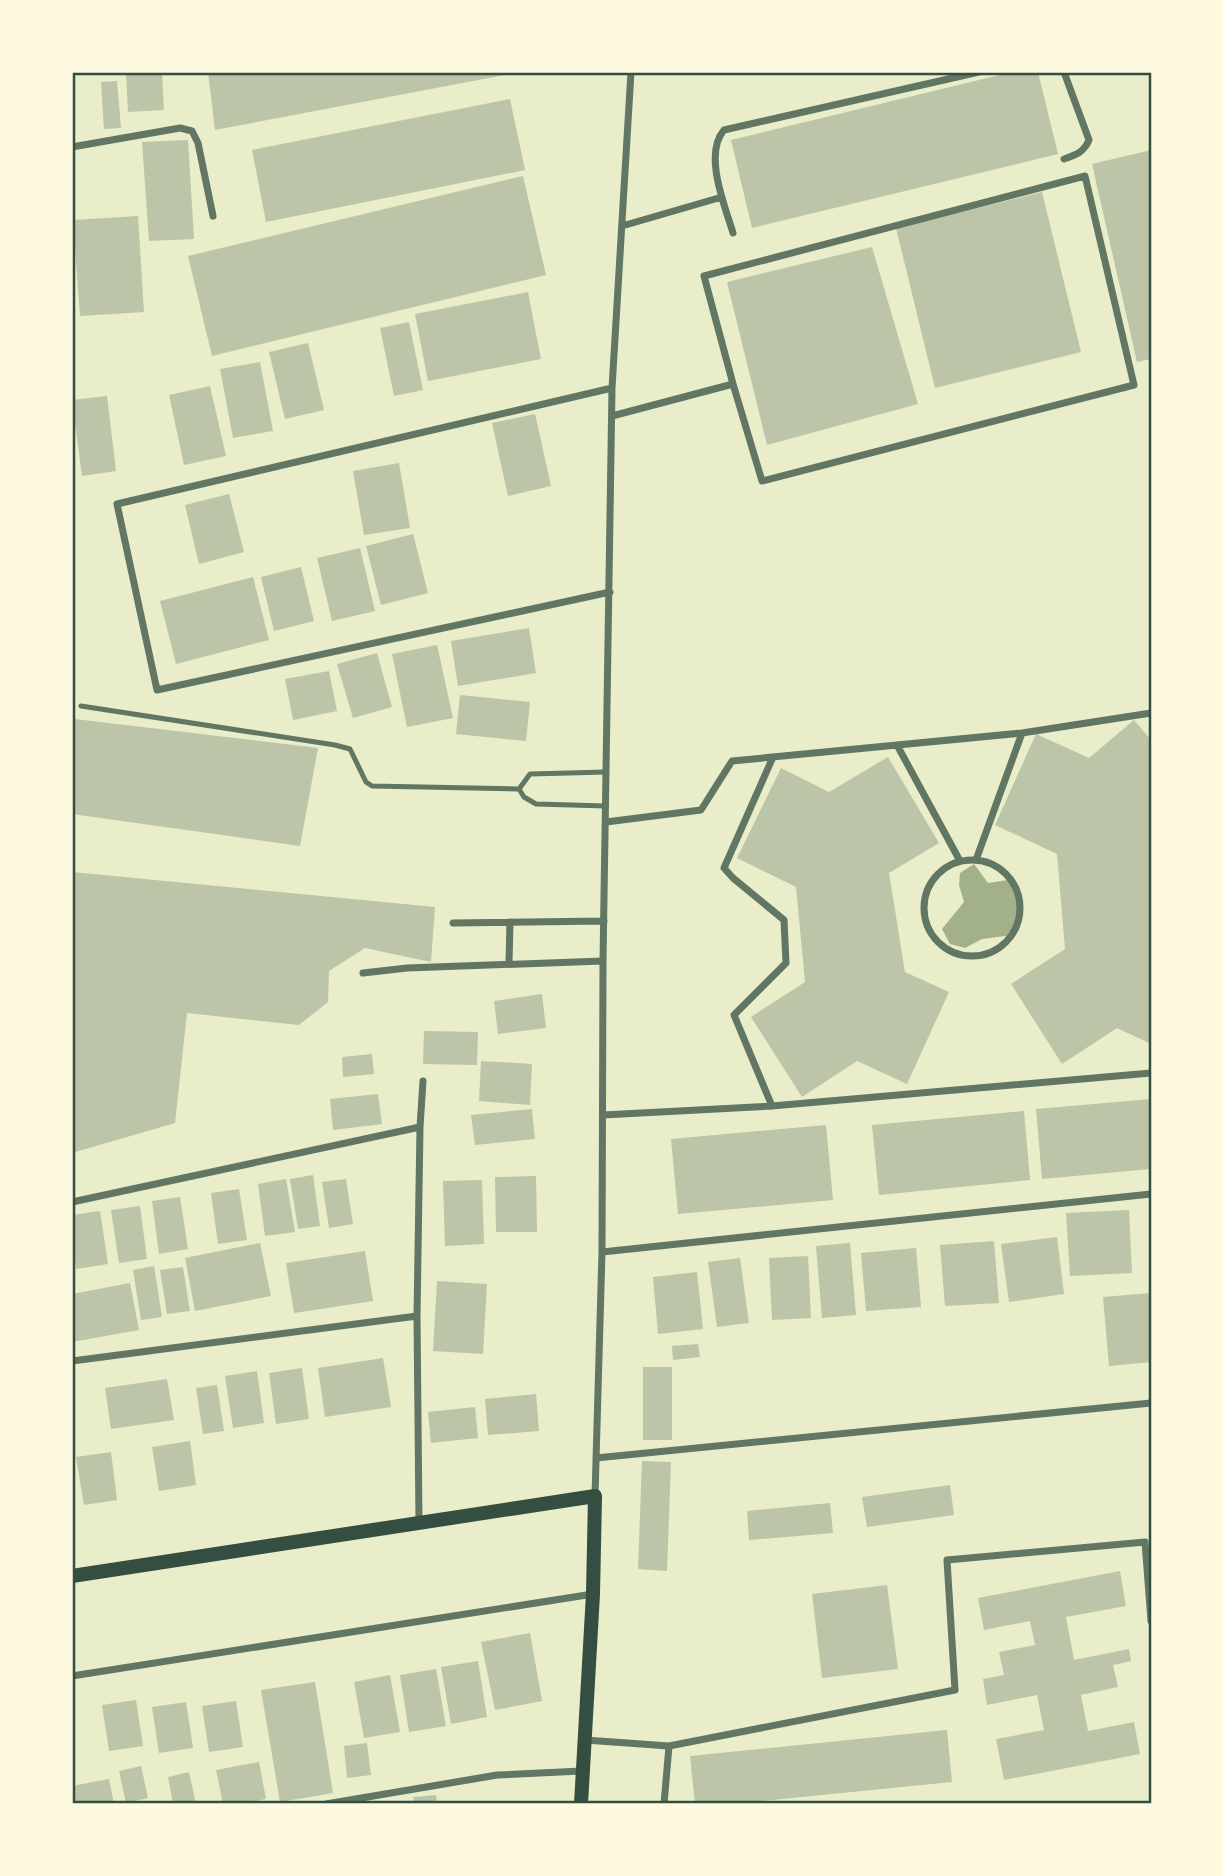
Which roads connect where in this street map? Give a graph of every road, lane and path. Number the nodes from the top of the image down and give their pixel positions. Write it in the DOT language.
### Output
graph roads {
  1 [pos="631,72"];
  2 [pos="979,72"];
  3 [pos="1065,72"];
  4 [pos="72,147"];
  5 [pos="1064,159"];
  6 [pos="722,197"];
  7 [pos="213,216"];
  8 [pos="622,226"];
  9 [pos="733,233"];
  10 [pos="733,384"];
  11 [pos="612,388"];
  12 [pos="612,416"];
  13 [pos="610,592"];
  14 [pos="81,706"];
  15 [pos="1151,713"];
  16 [pos="1022,733"];
  17 [pos="897,745"];
  18 [pos="773,757"];
  19 [pos="607,772"];
  20 [pos="519,789"];
  21 [pos="606,806"];
  22 [pos="606,822"];
  23 [pos="976,860"];
  24 [pos="960,861"];
  25 [pos="604,920"];
  26 [pos="510,922"];
  27 [pos="453,923"];
  28 [pos="603,961"];
  29 [pos="509,963"];
  30 [pos="363,973"];
  31 [pos="1151,1073"];
  32 [pos="423,1081"];
  33 [pos="772,1106"];
  34 [pos="603,1115"];
  35 [pos="420,1126"];
  36 [pos="1151,1194"];
  37 [pos="72,1202"];
  38 [pos="602,1252"];
  39 [pos="417,1316"];
  40 [pos="72,1362"];
  41 [pos="1151,1403"];
  42 [pos="596,1458"];
  43 [pos="595,1496"];
  44 [pos="419,1523"];
  45 [pos="72,1576"];
  46 [pos="593,1594"];
  47 [pos="1151,1621"];
  48 [pos="72,1676"];
  49 [pos="584,1740"];
  50 [pos="669,1746"];
  51 [pos="582,1772"];
  52 [pos="326,1804"];
  53 [pos="581,1804"];
  54 [pos="664,1804"];
  1 -- 8 [label="street"];
  2 -- 6 [label="street"];
  3 -- 5 [label="street"];
  4 -- 7 [label="street"];
  6 -- 8 [label="street"];
  6 -- 9 [label="street"];
  8 -- 11 [label="street"];
  10 -- 10 [label="street"];
  10 -- 12 [label="street"];
  11 -- 12 [label="street"];
  11 -- 13 [label="street"];
  12 -- 13 [label="street"];
  13 -- 19 [label="street"];
  14 -- 20 [label="lane"];
  15 -- 16 [label="street"];
  16 -- 17 [label="street"];
  16 -- 23 [label="street"];
  17 -- 18 [label="street"];
  17 -- 24 [label="street"];
  18 -- 22 [label="street"];
  18 -- 33 [label="street"];
  19 -- 20 [label="lane"];
  19 -- 21 [label="street"];
  20 -- 21 [label="lane"];
  21 -- 22 [label="street"];
  22 -- 25 [label="street"];
  23 -- 24 [label="street"];
  23 -- 24 [label="street"];
  25 -- 26 [label="street"];
  25 -- 28 [label="street"];
  26 -- 27 [label="street"];
  26 -- 29 [label="street"];
  28 -- 29 [label="street"];
  28 -- 34 [label="street"];
  29 -- 30 [label="street"];
  31 -- 33 [label="street"];
  32 -- 35 [label="street"];
  33 -- 34 [label="street"];
  34 -- 38 [label="street"];
  35 -- 37 [label="street"];
  35 -- 39 [label="street"];
  36 -- 38 [label="street"];
  38 -- 42 [label="street"];
  39 -- 40 [label="street"];
  39 -- 44 [label="street"];
  41 -- 42 [label="street"];
  42 -- 43 [label="street"];
  43 -- 44 [label="main road"];
  43 -- 46 [label="main road"];
  44 -- 45 [label="main road"];
  46 -- 48 [label="street"];
  46 -- 49 [label="main road"];
  47 -- 50 [label="street"];
  49 -- 50 [label="street"];
  49 -- 51 [label="main road"];
  50 -- 54 [label="street"];
  51 -- 52 [label="street"];
  51 -- 53 [label="main road"];
}
